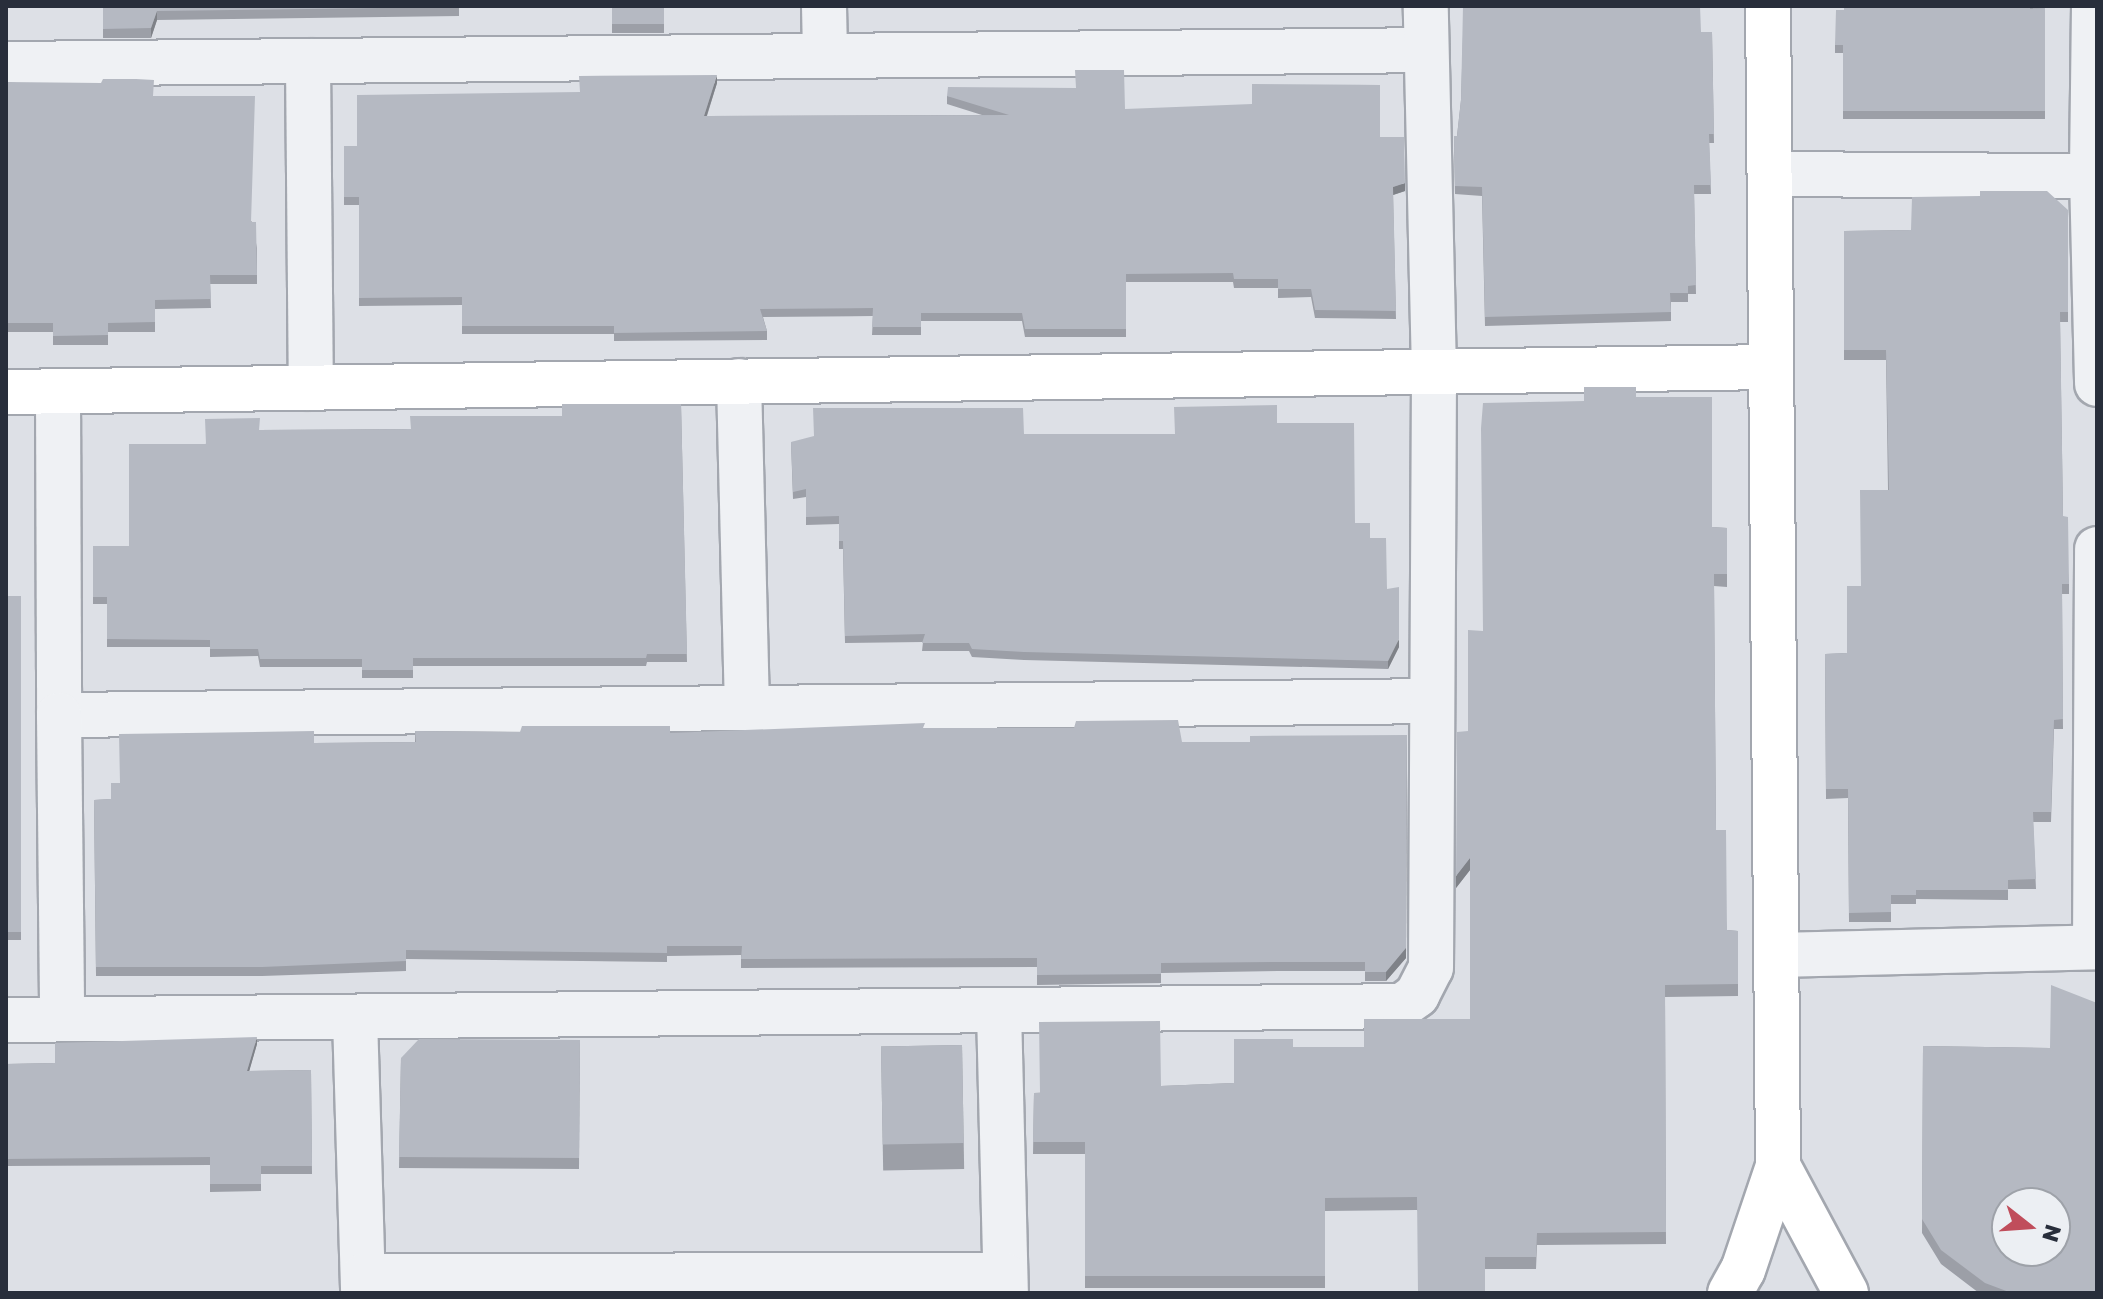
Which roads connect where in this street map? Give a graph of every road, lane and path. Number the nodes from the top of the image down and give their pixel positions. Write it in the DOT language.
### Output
graph roads {
  1 [pos="824,6"];
  2 [pos="1426,6"];
  3 [pos="1768,6"];
  4 [pos="2094,6"];
  5 [pos="1426,50"];
  6 [pos="825,54"];
  7 [pos="308,61"];
  8 [pos="6,64"];
  9 [pos="1771,174"];
  10 [pos="2092,176"];
  11 [pos="1770,367"];
  12 [pos="1434,372"];
  13 [pos="739,381"];
  14 [pos="2097,384"];
  15 [pos="311,388"];
  16 [pos="58,391"];
  17 [pos="6,392"];
  18 [pos="2097,549"];
  19 [pos="1432,701"];
  20 [pos="747,707"];
  21 [pos="59,715"];
  22 [pos="2096,947"];
  23 [pos="1778,955"];
  24 [pos="999,1011"];
  25 [pos="355,1018"];
  26 [pos="62,1019"];
  27 [pos="6,1020"];
  28 [pos="1778,1166"];
  29 [pos="363,1284"];
  30 [pos="1006,1284"];
  31 [pos="1730,1293"];
  32 [pos="1846,1293"];
  1 -- 6 [label="street"];
  2 -- 5 [label="street"];
  3 -- 9 [label="street"];
  4 -- 10 [label="street"];
  5 -- 6 [label="street"];
  5 -- 12 [label="street"];
  6 -- 7 [label="street"];
  7 -- 8 [label="street"];
  7 -- 15 [label="street"];
  9 -- 10 [label="street"];
  9 -- 11 [label="street"];
  10 -- 14 [label="street"];
  11 -- 12 [label="street"];
  11 -- 23 [label="street"];
  12 -- 13 [label="street"];
  12 -- 19 [label="street"];
  13 -- 15 [label="street"];
  13 -- 20 [label="street"];
  15 -- 16 [label="street"];
  16 -- 17 [label="street"];
  16 -- 21 [label="street"];
  18 -- 22 [label="street"];
  19 -- 20 [label="street"];
  19 -- 24 [label="street"];
  20 -- 21 [label="street"];
  21 -- 26 [label="street"];
  22 -- 23 [label="street"];
  23 -- 28 [label="street"];
  24 -- 25 [label="street"];
  24 -- 30 [label="street"];
  25 -- 26 [label="street"];
  25 -- 29 [label="street"];
  26 -- 27 [label="street"];
  28 -- 31 [label="street"];
  28 -- 32 [label="street"];
  29 -- 30 [label="street"];
}
